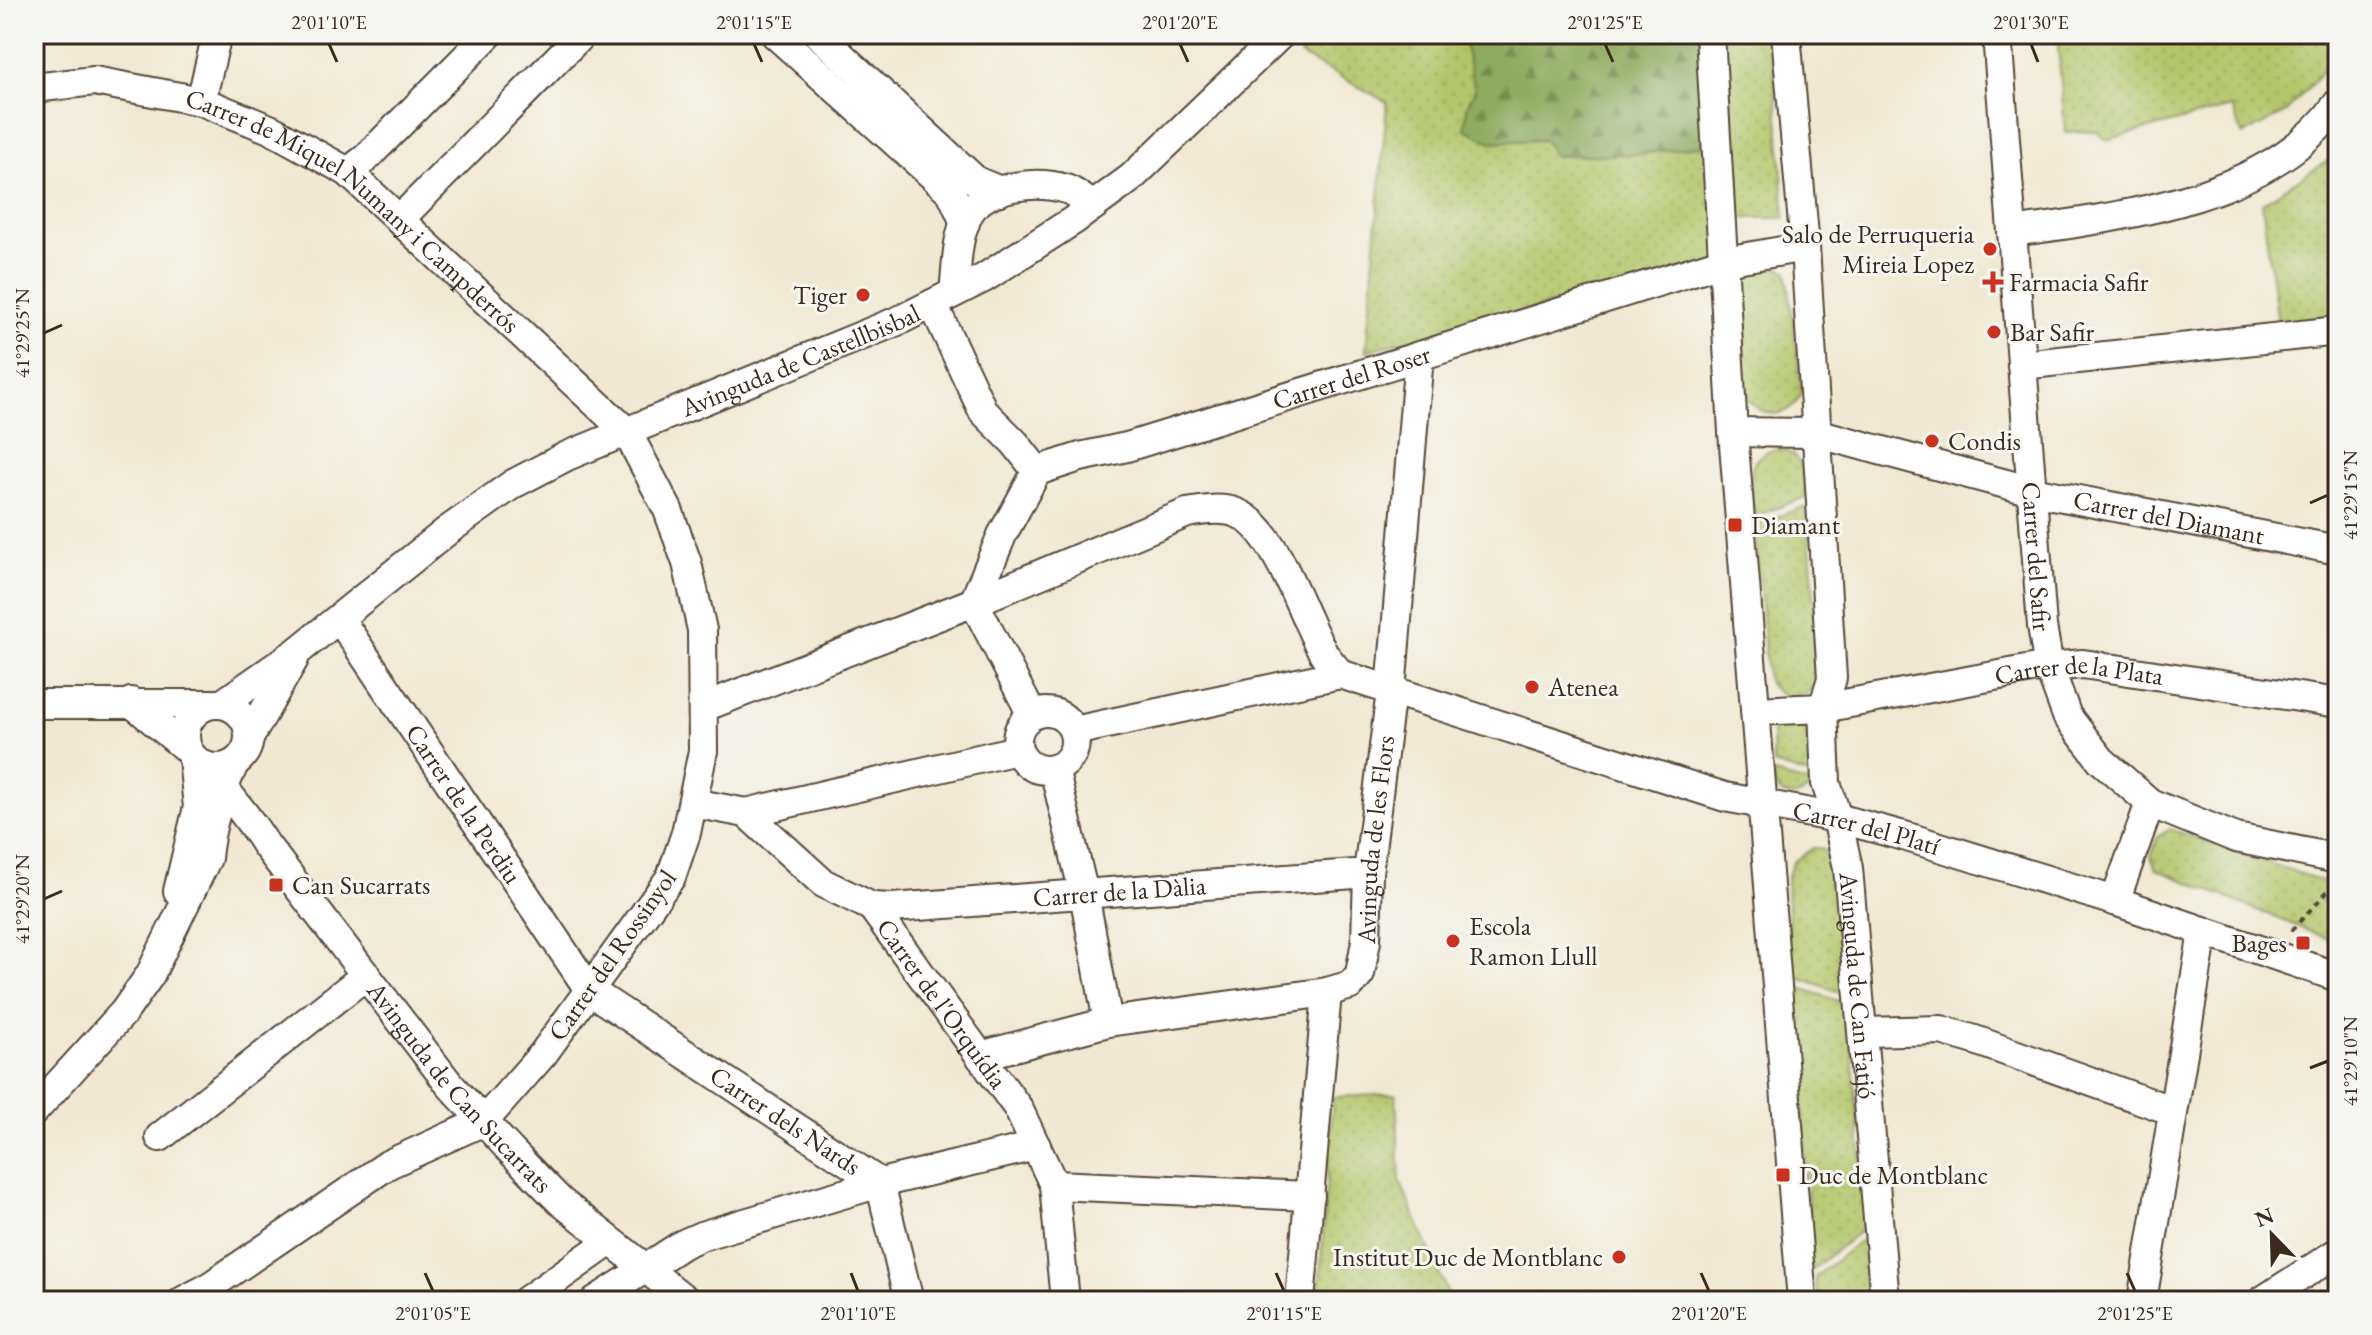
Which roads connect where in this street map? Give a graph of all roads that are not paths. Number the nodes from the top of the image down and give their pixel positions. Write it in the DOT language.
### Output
graph roads {
  1 [pos="217,34"];
  2 [pos="489,34"];
  3 [pos="582,34"];
  4 [pos="775,34"];
  5 [pos="818,34"];
  6 [pos="1281,34"];
  7 [pos="1710,34"];
  8 [pos="1786,34"];
  9 [pos="1997,34"];
  10 [pos="34,88"];
  11 [pos="201,101"];
  12 [pos="2338,103"];
  13 [pos="348,172"];
  14 [pos="1000,191"];
  15 [pos="1093,206"];
  16 [pos="399,220"];
  17 [pos="965,223"];
  18 [pos="2012,232"];
  19 [pos="1805,247"];
  20 [pos="1725,261"];
  21 [pos="944,298"];
  22 [pos="2338,331"];
  23 [pos="1419,356"];
  24 [pos="2022,365"];
  25 [pos="627,432"];
  26 [pos="1733,432"];
  27 [pos="1816,433"];
  28 [pos="1037,471"];
  29 [pos="2032,491"];
  30 [pos="2338,550"];
  31 [pos="974,602"];
  32 [pos="339,618"];
  33 [pos="298,651"];
  34 [pos="2049,667"];
  35 [pos="1340,674"];
  36 [pos="1391,691"];
  37 [pos="131,702"];
  38 [pos="2338,703"];
  39 [pos="34,704"];
  40 [pos="216,704"];
  41 [pos="704,707"];
  42 [pos="1823,708"];
  43 [pos="1755,711"];
  44 [pos="1032,715"];
  45 [pos="1074,731"];
  46 [pos="1017,750"];
  47 [pos="220,760"];
  48 [pos="1054,769"];
  49 [pos="693,803"];
  50 [pos="2150,803"];
  51 [pos="1762,804"];
  52 [pos="746,813"];
  53 [pos="1837,818"];
  54 [pos="265,844"];
  55 [pos="207,858"];
  56 [pos="2338,859"];
  57 [pos="1368,873"];
  58 [pos="1084,894"];
  59 [pos="2115,901"];
  60 [pos="872,907"];
  61 [pos="174,931"];
  62 [pos="2203,932"];
  63 [pos="366,975"];
  64 [pos="2338,977"];
  65 [pos="590,991"];
  66 [pos="1327,992"];
  67 [pos="1108,1022"];
  68 [pos="1864,1032"];
  69 [pos="980,1056"];
  70 [pos="34,1111"];
  71 [pos="2173,1111"];
  72 [pos="484,1121"];
  73 [pos="160,1137"];
  74 [pos="1036,1146"];
  75 [pos="880,1183"];
  76 [pos="1054,1185"];
  77 [pos="1310,1196"];
  78 [pos="610,1241"];
  79 [pos="2338,1252"];
  80 [pos="646,1268"];
  81 [pos="183,1301"];
  82 [pos="526,1301"];
  83 [pos="595,1301"];
  84 [pos="687,1301"];
  85 [pos="909,1301"];
  86 [pos="1065,1301"];
  87 [pos="1300,1301"];
  88 [pos="1802,1301"];
  89 [pos="1885,1301"];
  90 [pos="2142,1301"];
  91 [pos="2262,1301"];
  1 -- 11 [label="street"];
  2 -- 13 [label="street"];
  3 -- 16 [label="street"];
  4 -- 17 [label="street"];
  5 -- 14 [label="street"];
  6 -- 15 [label="street, Avinguda de Castellbisbal"];
  7 -- 20 [label="street"];
  8 -- 19 [label="street, Avinguda de Can Fatjó"];
  9 -- 18 [label="street, Carrer del Safir"];
  10 -- 11 [label="street, Carrer de Miquel Numany i Campderrós"];
  11 -- 13 [label="street, Carrer de Miquel Numany i Campderrós"];
  12 -- 18 [label="street"];
  13 -- 16 [label="street, Carrer de Miquel Numany i Campderrós"];
  14 -- 15 [label="street"];
  14 -- 17 [label="street"];
  15 -- 21 [label="street, Avinguda de Castellbisbal"];
  16 -- 25 [label="street, Carrer de Miquel Numany i Campderrós"];
  17 -- 21 [label="street"];
  18 -- 24 [label="street, Carrer del Safir"];
  19 -- 20 [label="street, Carrer del Roser"];
  19 -- 27 [label="street, Avinguda de Can Fatjó"];
  20 -- 23 [label="street, Carrer del Roser"];
  20 -- 26 [label="street"];
  21 -- 25 [label="street, Avinguda de Castellbisbal"];
  21 -- 28 [label="street"];
  22 -- 24 [label="street"];
  23 -- 28 [label="street, Carrer del Roser"];
  23 -- 36 [label="street, Avinguda de les Flors"];
  24 -- 29 [label="street, Carrer del Safir"];
  25 -- 32 [label="street, Avinguda de Castellbisbal"];
  25 -- 41 [label="street, Carrer del Rossinyol"];
  26 -- 27 [label="street"];
  26 -- 43 [label="street"];
  27 -- 29 [label="street, Carrer del Diamant"];
  27 -- 42 [label="street, Avinguda de Can Fatjó"];
  28 -- 31 [label="street"];
  29 -- 30 [label="street, Carrer del Diamant"];
  29 -- 34 [label="street, Carrer del Safir"];
  31 -- 35 [label="street"];
  31 -- 41 [label="street"];
  31 -- 44 [label="street"];
  32 -- 33 [label="street, Avinguda de Castellbisbal"];
  32 -- 65 [label="street, Carrer de la Perdiu"];
  33 -- 40 [label="street, Avinguda de Castellbisbal"];
  33 -- 47 [label="street, Avinguda de Castellbisbal"];
  34 -- 38 [label="street, Carrer de la Plata"];
  34 -- 42 [label="street, Carrer de la Plata"];
  34 -- 50 [label="street, Carrer del Safir"];
  35 -- 36 [label="street, Carrer del Platí"];
  35 -- 45 [label="street"];
  36 -- 51 [label="street, Carrer del Platí"];
  36 -- 57 [label="street, Avinguda de les Flors"];
  37 -- 39 [label="street"];
  37 -- 40 [label="street"];
  37 -- 47 [label="street"];
  40 -- 47 [label="street"];
  40 -- 47 [label="street, Avinguda de Castellbisbal"];
  41 -- 49 [label="street, Carrer del Rossinyol"];
  42 -- 43 [label="street, Carrer de la Plata"];
  42 -- 53 [label="street, Avinguda de Can Fatjó"];
  43 -- 51 [label="street"];
  44 -- 45 [label="street"];
  44 -- 46 [label="street"];
  45 -- 48 [label="street"];
  46 -- 48 [label="street"];
  46 -- 52 [label="street"];
  47 -- 54 [label="street, Avinguda de Can Sucarrats"];
  47 -- 55 [label="street, Avinguda de Castellbisbal"];
  47 -- 61 [label="street, Avinguda de Castellbisbal"];
  48 -- 58 [label="street"];
  49 -- 52 [label="street"];
  49 -- 65 [label="street, Carrer del Rossinyol"];
  50 -- 56 [label="street, Carrer del Safir"];
  50 -- 59 [label="street"];
  51 -- 53 [label="street, Carrer del Platí"];
  51 -- 88 [label="street"];
  52 -- 60 [label="street, Carrer de l'Orquídia"];
  53 -- 59 [label="street, Carrer del Platí"];
  53 -- 68 [label="street, Avinguda de Can Fatjó"];
  54 -- 55 [label="street"];
  54 -- 63 [label="street, Avinguda de Can Sucarrats"];
  55 -- 61 [label="street, Avinguda de Castellbisbal"];
  57 -- 58 [label="street, Carrer de la Dàlia"];
  57 -- 66 [label="street, Avinguda de les Flors"];
  58 -- 60 [label="street, Carrer de la Dàlia"];
  58 -- 67 [label="street"];
  59 -- 62 [label="street, Carrer del Platí"];
  60 -- 69 [label="street, Carrer de l'Orquídia"];
  61 -- 70 [label="street, Avinguda de Castellbisbal"];
  62 -- 64 [label="street, Carrer del Platí"];
  62 -- 71 [label="street"];
  63 -- 72 [label="street, Avinguda de Can Sucarrats"];
  63 -- 73 [label="street"];
  65 -- 72 [label="street, Carrer del Rossinyol"];
  65 -- 75 [label="street, Carrer dels Nards"];
  66 -- 67 [label="street"];
  66 -- 77 [label="street"];
  67 -- 69 [label="street"];
  68 -- 71 [label="street"];
  68 -- 89 [label="street, Avinguda de Can Fatjó"];
  69 -- 74 [label="street, Carrer de l'Orquídia"];
  71 -- 90 [label="street"];
  72 -- 78 [label="street, Avinguda de Can Sucarrats"];
  72 -- 81 [label="street, Carrer del Rossinyol"];
  74 -- 75 [label="street"];
  74 -- 76 [label="street, Carrer de l'Orquídia"];
  75 -- 80 [label="street"];
  75 -- 85 [label="street, Carrer dels Nards"];
  76 -- 77 [label="street"];
  76 -- 86 [label="street, Carrer de l'Orquídia"];
  77 -- 87 [label="street"];
  78 -- 80 [label="street, Avinguda de Can Sucarrats"];
  78 -- 82 [label="street"];
  79 -- 91 [label="street"];
  80 -- 83 [label="street"];
  80 -- 84 [label="street, Avinguda de Can Sucarrats"];
}
